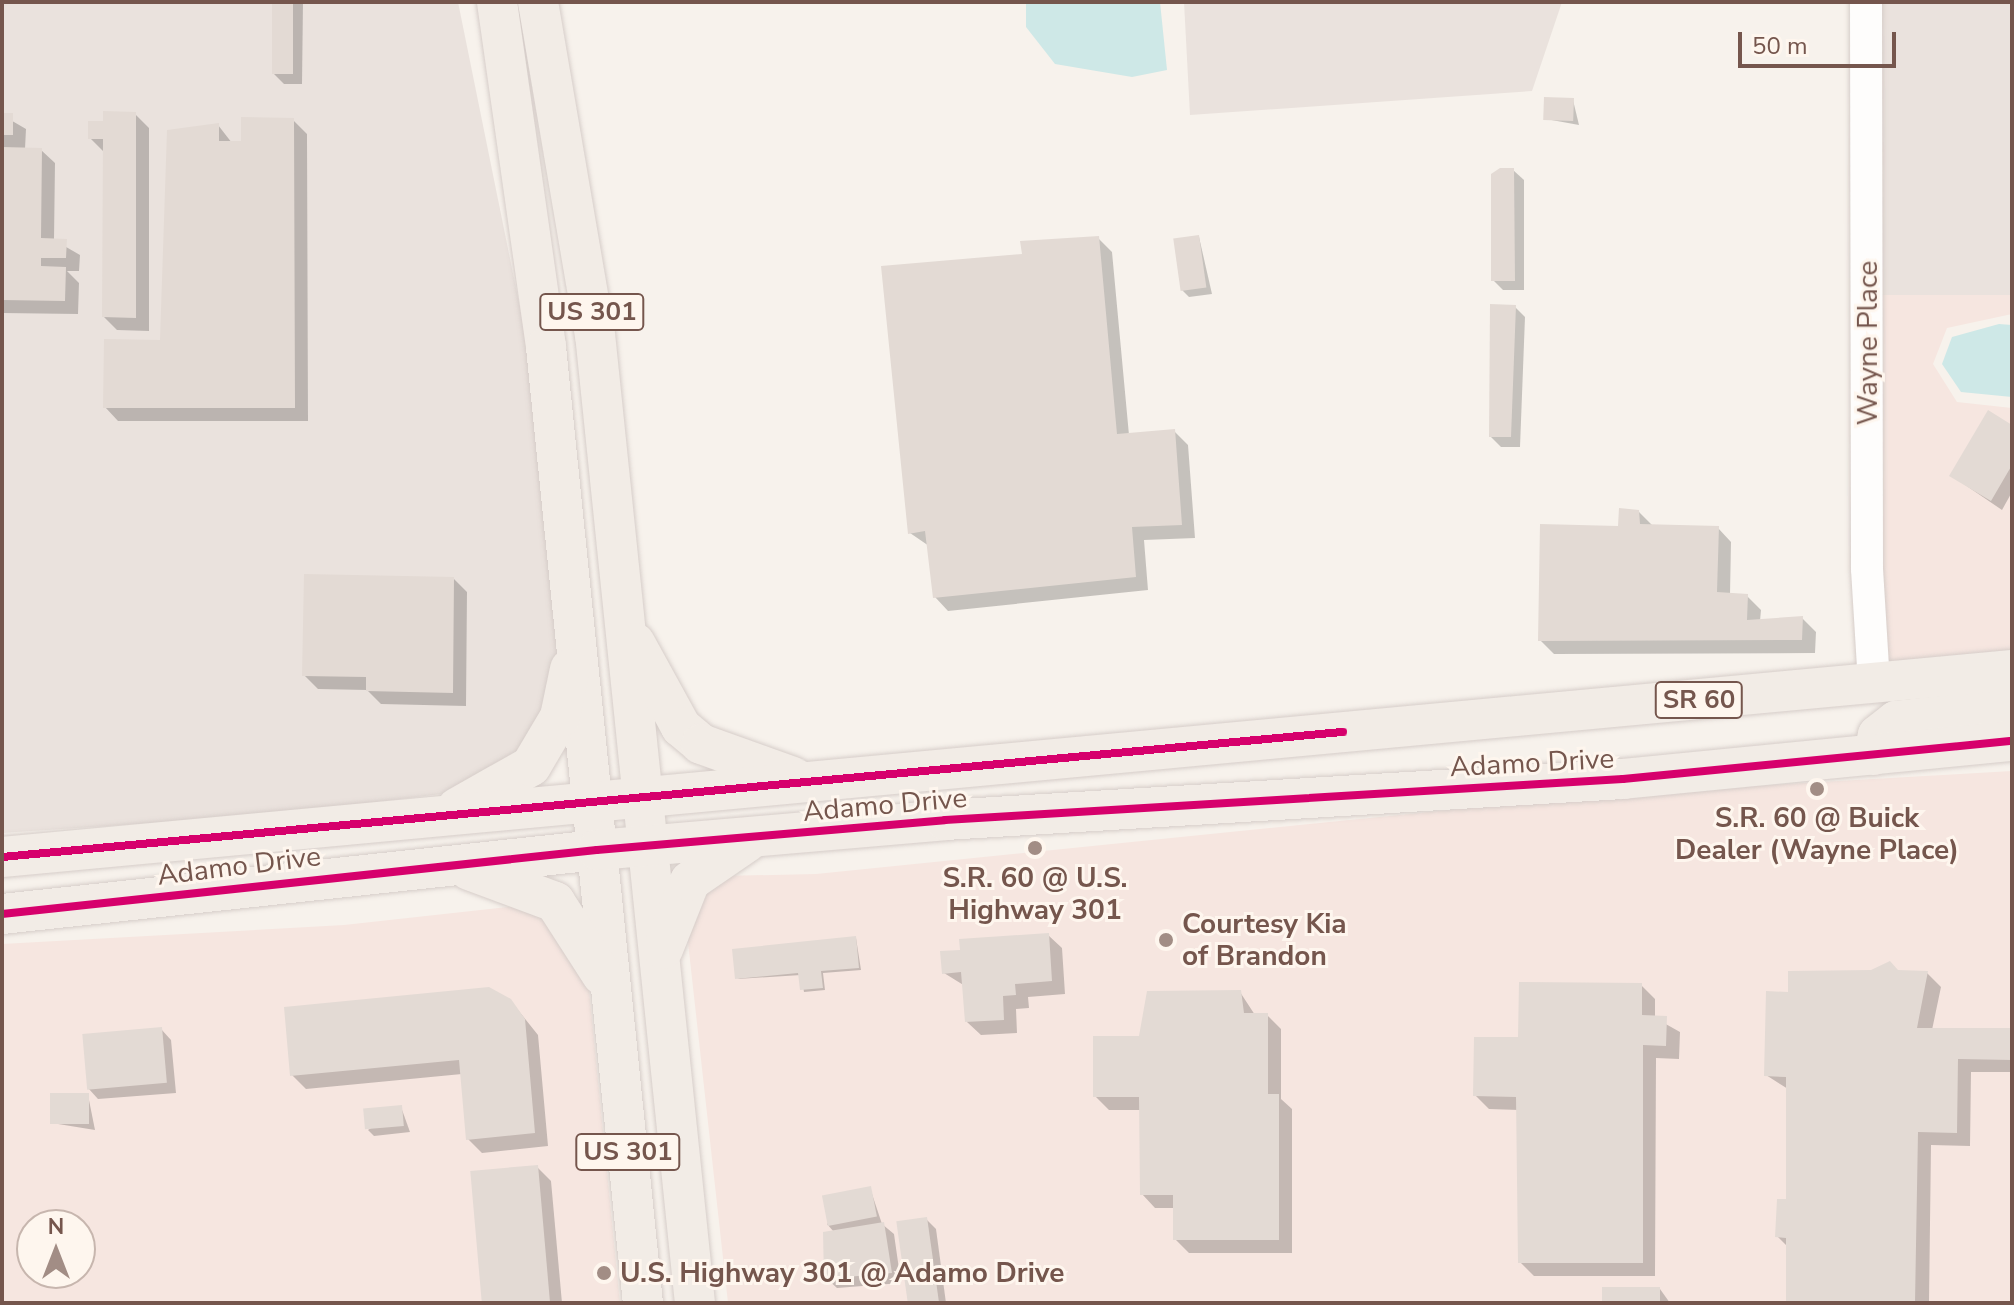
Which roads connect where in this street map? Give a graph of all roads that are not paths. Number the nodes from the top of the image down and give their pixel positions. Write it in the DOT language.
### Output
graph roads {
  1 [pos="497,2"];
  2 [pos="538,2"];
  3 [pos="1866,2"];
  4 [pos="626,626"];
  5 [pos="577,633"];
  6 [pos="2012,670"];
  7 [pos="1874,683"];
  8 [pos="2012,708"];
  9 [pos="2012,741"];
  10 [pos="1874,755"];
  11 [pos="824,784"];
  12 [pos="642,801"];
  13 [pos="593,805"];
  14 [pos="430,820"];
  15 [pos="754,839"];
  16 [pos="647,846"];
  17 [pos="597,850"];
  18 [pos="2,857"];
  19 [pos="462,867"];
  20 [pos="2,914"];
  21 [pos="659,965"];
  22 [pos="613,1001"];
  23 [pos="643,1303"];
  24 [pos="695,1303"];
  1 -- 5 [label="main road, US 301"];
  2 -- 4 [label="main road, US 301"];
  3 -- 7 [label="street, Wayne Place"];
  4 -- 11 [label="main road"];
  4 -- 12 [label="main road, US 301"];
  5 -- 13 [label="main road, US 301"];
  5 -- 14 [label="main road"];
  6 -- 7 [label="main road, Adamo Drive / SR 60"];
  7 -- 11 [label="main road, Adamo Drive / SR 60"];
  8 -- 10 [label="main road"];
  9 -- 10 [label="main road, Adamo Drive"];
  10 -- 15 [label="main road, Adamo Drive"];
  11 -- 12 [label="main road, Adamo Drive / SR 60"];
  12 -- 13 [label="main road, Adamo Drive / SR 60"];
  12 -- 16 [label="main road, US 301"];
  13 -- 14 [label="main road, Adamo Drive / SR 60"];
  13 -- 17 [label="main road, US 301"];
  14 -- 18 [label="main road, Adamo Drive / SR 60"];
  15 -- 16 [label="main road, Adamo Drive"];
  15 -- 21 [label="main road"];
  16 -- 17 [label="main road, Adamo Drive"];
  16 -- 21 [label="main road, US 301"];
  17 -- 19 [label="main road, Adamo Drive"];
  17 -- 22 [label="main road, US 301"];
  19 -- 20 [label="main road, Adamo Drive"];
  19 -- 22 [label="main road"];
  21 -- 24 [label="main road, US 301"];
  22 -- 23 [label="main road, US 301"];
}
